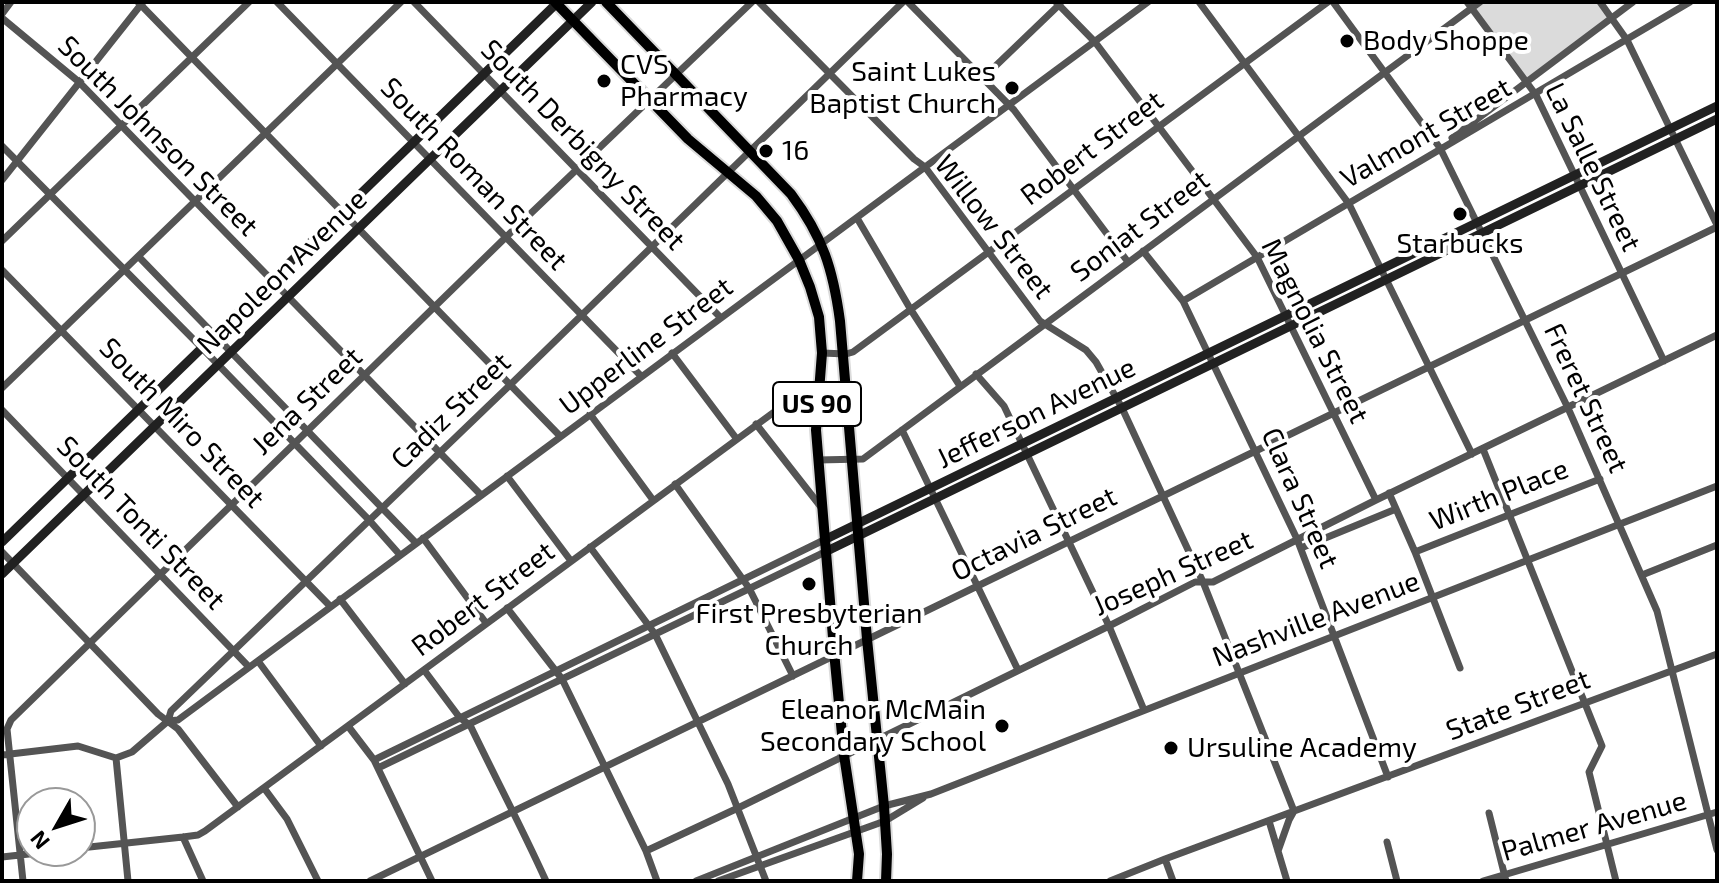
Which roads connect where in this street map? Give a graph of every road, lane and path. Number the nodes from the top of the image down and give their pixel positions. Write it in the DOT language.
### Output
graph roads {
  1 [pos="11,2"];
  2 [pos="249,2"];
  3 [pos="277,2"];
  4 [pos="401,2"];
  5 [pos="414,2"];
  6 [pos="592,2"];
  7 [pos="606,2"];
  8 [pos="752,2"];
  9 [pos="759,2"];
  10 [pos="906,2"];
  11 [pos="1148,2"];
  12 [pos="1199,2"];
  13 [pos="1330,2"];
  14 [pos="1480,2"];
  15 [pos="1600,2"];
  16 [pos="1633,2"];
  17 [pos="1690,2"];
  18 [pos="140,3"];
  19 [pos="557,3"];
  20 [pos="1059,3"];
  21 [pos="1469,5"];
  22 [pos="2,16"];
  23 [pos="1611,18"];
  24 [pos="573,20"];
  25 [pos="1627,40"];
  26 [pos="1095,42"];
  27 [pos="193,57"];
  28 [pos="1244,63"];
  29 [pos="337,64"];
  30 [pos="1385,72"];
  31 [pos="830,73"];
  32 [pos="676,74"];
  33 [pos="484,75"];
  34 [pos="983,78"];
  35 [pos="79,82"];
  36 [pos="1526,82"];
  37 [pos="500,91"];
  38 [pos="1536,95"];
  39 [pos="650,100"];
  40 [pos="1009,105"];
  41 [pos="1717,106"];
  42 [pos="1717,119"];
  43 [pos="121,126"];
  44 [pos="1158,126"];
  45 [pos="266,133"];
  46 [pos="1673,134"];
  47 [pos="1299,135"];
  48 [pos="413,144"];
  49 [pos="2,146"];
  50 [pos="1440,148"];
  51 [pos="751,150"];
  52 [pos="429,160"];
  53 [pos="17,161"];
  54 [pos="925,167"];
  55 [pos="576,170"];
  56 [pos="727,172"];
  57 [pos="1575,175"];
  58 [pos="2,180"];
  59 [pos="1580,186"];
  60 [pos="1074,189"];
  61 [pos="50,194"];
  62 [pos="1213,199"];
  63 [pos="196,202"];
  64 [pos="1349,204"];
  65 [pos="343,212"];
  66 [pos="857,218"];
  67 [pos="1478,221"];
  68 [pos="1717,226"];
  69 [pos="359,228"];
  70 [pos="1483,232"];
  71 [pos="505,238"];
  72 [pos="2,241"];
  73 [pos="822,244"];
  74 [pos="651,247"];
  75 [pos="1143,251"];
  76 [pos="989,253"];
  77 [pos="139,257"];
  78 [pos="1257,257"];
  79 [pos="799,260"];
  80 [pos="1128,262"];
  81 [pos="1382,269"];
  82 [pos="2,270"];
  83 [pos="125,270"];
  84 [pos="1621,274"];
  85 [pos="1387,279"];
  86 [pos="272,281"];
  87 [pos="288,297"];
  88 [pos="1183,301"];
  89 [pos="435,307"];
  90 [pos="911,310"];
  91 [pos="581,315"];
  92 [pos="1286,316"];
  93 [pos="720,317"];
  94 [pos="1526,320"];
  95 [pos="1045,324"];
  96 [pos="1291,326"];
  97 [pos="61,331"];
  98 [pos="216,335"];
  99 [pos="1717,335"];
  100 [pos="202,348"];
  101 [pos="231,352"];
  102 [pos="672,353"];
  103 [pos="822,353"];
  104 [pos="842,354"];
  105 [pos="1211,359"];
  106 [pos="1664,361"];
  107 [pos="218,365"];
  108 [pos="244,365"];
  109 [pos="1430,366"];
  110 [pos="976,374"];
  111 [pos="365,376"];
  112 [pos="641,376"];
  113 [pos="231,378"];
  114 [pos="510,385"];
  115 [pos="960,386"];
  116 [pos="2,388"];
  117 [pos="846,388"];
  118 [pos="819,390"];
  119 [pos="1119,403"];
  120 [pos="1568,408"];
  121 [pos="2,410"];
  122 [pos="138,410"];
  123 [pos="1333,413"];
  124 [pos="590,414"];
  125 [pos="756,424"];
  126 [pos="154,427"];
  127 [pos="902,430"];
  128 [pos="308,432"];
  129 [pos="560,436"];
  130 [pos="736,438"];
  131 [pos="295,445"];
  132 [pos="1025,449"];
  133 [pos="1483,449"];
  134 [pos="1255,451"];
  135 [pos="440,452"];
  136 [pos="1472,454"];
  137 [pos="851,459"];
  138 [pos="818,460"];
  139 [pos="507,476"];
  140 [pos="68,479"];
  141 [pos="1600,479"];
  142 [pos="675,484"];
  143 [pos="1717,486"];
  144 [pos="930,489"];
  145 [pos="1389,493"];
  146 [pos="84,495"];
  147 [pos="481,495"];
  148 [pos="1164,496"];
  149 [pos="935,499"];
  150 [pos="653,500"];
  151 [pos="1376,500"];
  152 [pos="231,506"];
  153 [pos="383,507"];
  154 [pos="821,507"];
  155 [pos="1396,509"];
  156 [pos="1510,514"];
  157 [pos="369,520"];
  158 [pos="857,524"];
  159 [pos="1620,524"];
  160 [pos="858,537"];
  161 [pos="1297,539"];
  162 [pos="419,541"];
  163 [pos="1070,541"];
  164 [pos="2,542"];
  165 [pos="1717,545"];
  166 [pos="824,546"];
  167 [pos="590,547"];
  168 [pos="1301,548"];
  169 [pos="2,552"];
  170 [pos="1415,552"];
  171 [pos="400,555"];
  172 [pos="1528,560"];
  173 [pos="571,561"];
  174 [pos="13,564"];
  175 [pos="160,573"];
  176 [pos="2,574"];
  177 [pos="1642,575"];
  178 [pos="306,581"];
  179 [pos="1203,582"];
  180 [pos="746,584"];
  181 [pos="978,586"];
  182 [pos="1432,597"];
  183 [pos="340,599"];
  184 [pos="330,606"];
  185 [pos="507,608"];
  186 [pos="486,623"];
  187 [pos="648,626"];
  188 [pos="1109,626"];
  189 [pos="655,634"];
  190 [pos="1335,636"];
  191 [pos="867,639"];
  192 [pos="89,642"];
  193 [pos="233,650"];
  194 [pos="1717,654"];
  195 [pos="834,656"];
  196 [pos="258,661"];
  197 [pos="249,667"];
  198 [pos="1460,668"];
  199 [pos="424,670"];
  200 [pos="1018,670"];
  201 [pos="1673,670"];
  202 [pos="555,671"];
  203 [pos="1239,673"];
  204 [pos="793,676"];
  205 [pos="562,679"];
  206 [pos="405,684"];
  207 [pos="1585,703"];
  208 [pos="1144,710"];
  209 [pos="460,718"];
  210 [pos="168,721"];
  211 [pos="698,722"];
  212 [pos="470,725"];
  213 [pos="348,726"];
  214 [pos="877,739"];
  215 [pos="321,746"];
  216 [pos="6,754"];
  217 [pos="844,755"];
  218 [pos="116,758"];
  219 [pos="376,764"];
  220 [pos="605,767"];
  221 [pos="1388,777"];
  222 [pos="264,788"];
  223 [pos="931,794"];
  224 [pos="884,806"];
  225 [pos="238,807"];
  226 [pos="738,808"];
  227 [pos="1294,811"];
  228 [pos="513,812"];
  229 [pos="1489,813"];
  230 [pos="1713,814"];
  231 [pos="854,818"];
  232 [pos="885,821"];
  233 [pos="1269,821"];
  234 [pos="16,826"];
  235 [pos="855,832"];
  236 [pos="183,837"];
  237 [pos="1387,842"];
  238 [pos="124,843"];
  239 [pos="1606,845"];
  240 [pos="96,846"];
  241 [pos="1717,850"];
  242 [pos="646,851"];
  243 [pos="1278,851"];
  244 [pos="757,856"];
  245 [pos="420,857"];
  246 [pos="1165,859"];
  247 [pos="760,865"];
  248 [pos="201,877"];
  249 [pos="1505,878"];
  250 [pos="128,881"];
  251 [pos="318,881"];
  252 [pos="370,881"];
  253 [pos="432,881"];
  254 [pos="546,881"];
  255 [pos="657,881"];
  256 [pos="696,881"];
  257 [pos="718,881"];
  258 [pos="766,881"];
  259 [pos="857,881"];
  260 [pos="886,881"];
  261 [pos="1110,881"];
  262 [pos="1173,881"];
  263 [pos="1287,881"];
  264 [pos="1397,881"];
  265 [pos="1483,881"];
  266 [pos="1616,881"];
  1 -- 22 [label="street"];
  2 -- 27 [label="street"];
  3 -- 29 [label="street, South Roman Street"];
  4 -- 29 [label="street"];
  5 -- 33 [label="street, South Derbigny Street"];
  6 -- 24 [label="street, Napoleon Avenue"];
  7 -- 32 [label="main road, US 90"];
  8 -- 32 [label="street, Jena Street"];
  9 -- 31 [label="street, Willow Street"];
  10 -- 31 [label="street, Cadiz Street"];
  10 -- 34 [label="street"];
  11 -- 26 [label="street, Upperline Street"];
  12 -- 28 [label="street"];
  13 -- 28 [label="street, Robert Street"];
  13 -- 30 [label="street, Freret Street"];
  14 -- 21 [label="street, Soniat Street"];
  15 -- 23 [label="street"];
  16 -- 23 [label="street"];
  17 -- 25 [label="street, Valmont Street"];
  18 -- 27 [label="street"];
  18 -- 35 [label="street"];
  19 -- 24 [label="main road, US 90"];
  19 -- 33 [label="street, Napoleon Avenue"];
  20 -- 26 [label="street, Magnolia Street"];
  20 -- 34 [label="street"];
  21 -- 30 [label="street, Soniat Street"];
  21 -- 36 [label="street, La Salle Street"];
  22 -- 35 [label="street, South Johnson Street"];
  23 -- 25 [label="street"];
  23 -- 36 [label="street"];
  24 -- 37 [label="street, Napoleon Avenue"];
  24 -- 39 [label="main road, US 90"];
  25 -- 38 [label="street, Valmont Street"];
  25 -- 46 [label="street"];
  26 -- 40 [label="street, Upperline Street"];
  26 -- 44 [label="street, Magnolia Street"];
  27 -- 43 [label="street"];
  27 -- 45 [label="street"];
  28 -- 44 [label="street, Robert Street"];
  28 -- 47 [label="street"];
  29 -- 45 [label="street"];
  29 -- 48 [label="street, South Roman Street"];
  30 -- 47 [label="street, Soniat Street"];
  30 -- 50 [label="street, Freret Street"];
  31 -- 51 [label="street, Cadiz Street"];
  31 -- 54 [label="street, Willow Street"];
  32 -- 39 [label="street, Jena Street"];
  32 -- 51 [label="main road, US 90"];
  33 -- 37 [label="street, South Derbigny Street"];
  33 -- 48 [label="street, Napoleon Avenue"];
  34 -- 40 [label="street"];
  35 -- 43 [label="street, South Johnson Street"];
  35 -- 53 [label="street"];
  36 -- 38 [label="street, La Salle Street"];
  36 -- 50 [label="street"];
  37 -- 52 [label="street, Napoleon Avenue"];
  37 -- 55 [label="street, South Derbigny Street"];
  38 -- 50 [label="street, Valmont Street"];
  38 -- 57 [label="street, La Salle Street"];
  39 -- 55 [label="street, Jena Street"];
  39 -- 56 [label="main road, US 90"];
  40 -- 54 [label="street, Upperline Street"];
  40 -- 60 [label="street"];
  41 -- 46 [label="street, Jefferson Avenue"];
  42 -- 46 [label="street, Jefferson Avenue"];
  43 -- 61 [label="street"];
  43 -- 63 [label="street, South Johnson Street"];
  44 -- 60 [label="street, Robert Street"];
  44 -- 62 [label="street, Magnolia Street"];
  45 -- 63 [label="street"];
  45 -- 65 [label="street"];
  46 -- 57 [label="street, Jefferson Avenue"];
  46 -- 59 [label="street, Jefferson Avenue"];
  46 -- 68 [label="street"];
  47 -- 62 [label="street, Soniat Street"];
  47 -- 64 [label="street"];
  48 -- 52 [label="street, South Roman Street"];
  48 -- 65 [label="street, Napoleon Avenue"];
  49 -- 53 [label="street"];
  50 -- 64 [label="street, Valmont Street"];
  50 -- 67 [label="street, Freret Street"];
  51 -- 56 [label="street, Cadiz Street"];
  51 -- 73 [label="main road, US 90"];
  52 -- 69 [label="street, Napoleon Avenue"];
  52 -- 71 [label="street, South Roman Street"];
  53 -- 58 [label="street"];
  53 -- 61 [label="street"];
  54 -- 66 [label="street, Upperline Street"];
  54 -- 76 [label="street, Willow Street"];
  55 -- 71 [label="street, Jena Street"];
  55 -- 74 [label="street, South Derbigny Street"];
  56 -- 74 [label="street, Cadiz Street"];
  56 -- 79 [label="main road, US 90"];
  57 -- 59 [label="street, La Salle Street"];
  57 -- 67 [label="street, Jefferson Avenue"];
  59 -- 70 [label="street, Jefferson Avenue"];
  59 -- 84 [label="street, La Salle Street"];
  60 -- 76 [label="street, Robert Street"];
  60 -- 80 [label="street"];
  61 -- 72 [label="street"];
  61 -- 83 [label="street"];
  62 -- 75 [label="street, Soniat Street"];
  62 -- 78 [label="street, Magnolia Street"];
  63 -- 77 [label="street"];
  63 -- 86 [label="street, South Johnson Street"];
  64 -- 78 [label="street, Valmont Street"];
  64 -- 81 [label="street"];
  65 -- 69 [label="street"];
  65 -- 86 [label="street, Napoleon Avenue"];
  66 -- 73 [label="street, Upperline Street"];
  66 -- 90 [label="street"];
  67 -- 70 [label="street, Freret Street"];
  67 -- 81 [label="street, Jefferson Avenue"];
  68 -- 84 [label="street, Octavia Street"];
  69 -- 87 [label="street, Napoleon Avenue"];
  69 -- 89 [label="street"];
  70 -- 85 [label="street, Jefferson Avenue"];
  70 -- 94 [label="street, Freret Street"];
  71 -- 89 [label="street, Jena Street"];
  71 -- 91 [label="street, South Roman Street"];
  73 -- 79 [label="street, Upperline Street"];
  73 -- 104 [label="main road, US 90"];
  74 -- 91 [label="street, Cadiz Street"];
  74 -- 93 [label="street, South Derbigny Street"];
  75 -- 80 [label="street, Soniat Street"];
  75 -- 88 [label="street, Clara Street"];
  76 -- 90 [label="street, Robert Street"];
  76 -- 95 [label="street, Willow Street"];
  77 -- 83 [label="street"];
  77 -- 98 [label="street"];
  78 -- 88 [label="street, Valmont Street"];
  78 -- 92 [label="street, Magnolia Street"];
  79 -- 93 [label="street, Upperline Street"];
  79 -- 103 [label="main road, US 90"];
  80 -- 95 [label="street, Soniat Street"];
  81 -- 85 [label="street"];
  81 -- 92 [label="street, Jefferson Avenue"];
  82 -- 97 [label="street, South Miro Street"];
  83 -- 97 [label="street"];
  83 -- 100 [label="street"];
  84 -- 94 [label="street, Octavia Street"];
  84 -- 106 [label="street, La Salle Street"];
  85 -- 96 [label="street, Jefferson Avenue"];
  85 -- 109 [label="street"];
  86 -- 87 [label="street, South Johnson Street"];
  86 -- 98 [label="street, Napoleon Avenue"];
  87 -- 101 [label="street, Napoleon Avenue"];
  87 -- 111 [label="street, South Johnson Street"];
  88 -- 105 [label="street, Clara Street"];
  89 -- 111 [label="street, Jena Street"];
  89 -- 114 [label="street"];
  90 -- 104 [label="street, Robert Street"];
  90 -- 115 [label="street"];
  91 -- 112 [label="street, South Roman Street"];
  91 -- 114 [label="street, Cadiz Street"];
  92 -- 96 [label="street, Magnolia Street"];
  92 -- 105 [label="street, Jefferson Avenue"];
  93 -- 102 [label="street, Upperline Street"];
  94 -- 109 [label="street, Octavia Street"];
  94 -- 120 [label="street, Freret Street"];
  95 -- 110 [label="street, Soniat Street"];
  95 -- 119 [label="street, Willow Street"];
  96 -- 105 [label="street, Jefferson Avenue"];
  96 -- 123 [label="street, Magnolia Street"];
  97 -- 116 [label="street"];
  97 -- 122 [label="street, South Miro Street"];
  98 -- 100 [label="street, Napoleon Avenue"];
  98 -- 101 [label="street"];
  99 -- 106 [label="street, Joseph Street"];
  100 -- 107 [label="street"];
  100 -- 122 [label="street, Napoleon Avenue"];
  101 -- 107 [label="street, Napoleon Avenue"];
  101 -- 108 [label="street"];
  102 -- 112 [label="street, Upperline Street"];
  102 -- 130 [label="street"];
  103 -- 104 [label="street"];
  103 -- 118 [label="main road, US 90"];
  104 -- 117 [label="main road, US 90"];
  105 -- 119 [label="street, Jefferson Avenue"];
  105 -- 134 [label="street, Clara Street"];
  106 -- 120 [label="street, Joseph Street"];
  107 -- 113 [label="street"];
  107 -- 126 [label="street, Napoleon Avenue"];
  108 -- 113 [label="street"];
  108 -- 128 [label="street"];
  109 -- 123 [label="street, Octavia Street"];
  109 -- 136 [label="street"];
  110 -- 115 [label="street, Soniat Street"];
  110 -- 132 [label="street"];
  111 -- 128 [label="street, Jena Street"];
  111 -- 135 [label="street, South Johnson Street"];
  112 -- 124 [label="street, Upperline Street"];
  113 -- 131 [label="street"];
  114 -- 129 [label="street"];
  114 -- 135 [label="street, Cadiz Street"];
  115 -- 127 [label="street, Soniat Street"];
  117 -- 118 [label="street, Robert Street"];
  117 -- 137 [label="main road, US 90"];
  118 -- 125 [label="street, Robert Street"];
  118 -- 138 [label="main road, US 90"];
  119 -- 132 [label="street, Jefferson Avenue"];
  119 -- 148 [label="street, Willow Street"];
  120 -- 133 [label="street, Joseph Street"];
  120 -- 141 [label="street, Freret Street"];
  121 -- 140 [label="street, South Tonti Street"];
  122 -- 126 [label="street, South Miro Street"];
  122 -- 140 [label="street, Napoleon Avenue"];
  123 -- 134 [label="street, Octavia Street"];
  123 -- 151 [label="street, Magnolia Street"];
  124 -- 129 [label="street, Upperline Street"];
  124 -- 150 [label="street"];
  125 -- 130 [label="street, Robert Street"];
  125 -- 154 [label="street"];
  126 -- 146 [label="street, Napoleon Avenue"];
  126 -- 152 [label="street, South Miro Street"];
  127 -- 137 [label="street, Soniat Street"];
  127 -- 144 [label="street"];
  128 -- 131 [label="street, Jena Street"];
  128 -- 153 [label="street"];
  129 -- 139 [label="street, Upperline Street"];
  130 -- 142 [label="street, Robert Street"];
  131 -- 152 [label="street, Jena Street"];
  131 -- 157 [label="street"];
  132 -- 144 [label="street, Jefferson Avenue"];
  132 -- 149 [label="street, Jefferson Avenue"];
  132 -- 163 [label="street"];
  133 -- 136 [label="street, Joseph Street"];
  133 -- 156 [label="street"];
  134 -- 148 [label="street, Octavia Street"];
  134 -- 161 [label="street, Clara Street"];
  135 -- 147 [label="street, South Johnson Street"];
  135 -- 153 [label="street, Cadiz Street"];
  136 -- 145 [label="street, Joseph Street"];
  137 -- 138 [label="street, Soniat Street"];
  137 -- 158 [label="main road, US 90"];
  138 -- 154 [label="main road, US 90"];
  139 -- 147 [label="street, Upperline Street"];
  139 -- 173 [label="street"];
  140 -- 146 [label="street, South Tonti Street"];
  140 -- 164 [label="street, Napoleon Avenue"];
  141 -- 156 [label="street, Wirth Place"];
  141 -- 159 [label="street, Freret Street"];
  142 -- 150 [label="street, Robert Street"];
  142 -- 180 [label="street"];
  143 -- 159 [label="street, Nashville Avenue"];
  144 -- 149 [label="street"];
  144 -- 158 [label="street, Jefferson Avenue"];
  145 -- 151 [label="street, Joseph Street"];
  145 -- 155 [label="street"];
  146 -- 174 [label="street, Napoleon Avenue"];
  146 -- 175 [label="street, South Tonti Street"];
  147 -- 162 [label="street, Upperline Street"];
  148 -- 163 [label="street, Octavia Street"];
  148 -- 179 [label="street, Willow Street"];
  149 -- 160 [label="street, Jefferson Avenue"];
  149 -- 181 [label="street"];
  150 -- 167 [label="street, Robert Street"];
  151 -- 161 [label="street, Joseph Street"];
  152 -- 175 [label="street, Jena Street"];
  152 -- 178 [label="street, South Miro Street"];
  153 -- 157 [label="street, Cadiz Street"];
  153 -- 162 [label="street"];
  154 -- 166 [label="main road, US 90"];
  155 -- 168 [label="street"];
  155 -- 170 [label="street"];
  156 -- 170 [label="street, Wirth Place"];
  156 -- 172 [label="street"];
  157 -- 171 [label="street"];
  157 -- 178 [label="street, Cadiz Street"];
  158 -- 160 [label="main road, US 90"];
  158 -- 166 [label="street, Jefferson Avenue"];
  159 -- 172 [label="street, Nashville Avenue"];
  159 -- 177 [label="street, Freret Street"];
  160 -- 166 [label="street, Jefferson Avenue"];
  160 -- 191 [label="main road, US 90"];
  161 -- 168 [label="street, Clara Street"];
  161 -- 179 [label="street, Joseph Street"];
  162 -- 171 [label="street, Upperline Street"];
  162 -- 186 [label="street"];
  163 -- 181 [label="street, Octavia Street"];
  163 -- 188 [label="street"];
  165 -- 177 [label="street"];
  166 -- 180 [label="street, Jefferson Avenue"];
  166 -- 195 [label="main road, US 90"];
  167 -- 173 [label="street, Robert Street"];
  167 -- 187 [label="street"];
  168 -- 190 [label="street, Clara Street"];
  169 -- 174 [label="street"];
  170 -- 182 [label="street"];
  171 -- 183 [label="street, Upperline Street"];
  172 -- 182 [label="street, Nashville Avenue"];
  172 -- 207 [label="street"];
  173 -- 185 [label="street, Robert Street"];
  174 -- 176 [label="street, Napoleon Avenue"];
  174 -- 192 [label="street"];
  175 -- 192 [label="street, Jena Street"];
  175 -- 193 [label="street, South Tonti Street"];
  177 -- 201 [label="street, Freret Street"];
  178 -- 184 [label="street, South Miro Street"];
  178 -- 193 [label="street, Cadiz Street"];
  179 -- 188 [label="street, Joseph Street"];
  179 -- 203 [label="street, Willow Street"];
  180 -- 187 [label="street, Jefferson Avenue"];
  180 -- 189 [label="street, Jefferson Avenue"];
  180 -- 204 [label="street"];
  181 -- 191 [label="street, Octavia Street"];
  181 -- 200 [label="street"];
  182 -- 190 [label="street, Nashville Avenue"];
  182 -- 198 [label="street"];
  183 -- 184 [label="street, Upperline Street"];
  183 -- 206 [label="street"];
  184 -- 196 [label="street, Upperline Street"];
  185 -- 186 [label="street, Robert Street"];
  185 -- 202 [label="street"];
  186 -- 199 [label="street, Robert Street"];
  187 -- 189 [label="street"];
  187 -- 202 [label="street, Jefferson Avenue"];
  188 -- 200 [label="street, Joseph Street"];
  188 -- 208 [label="street"];
  189 -- 205 [label="street, Jefferson Avenue"];
  189 -- 211 [label="street"];
  190 -- 203 [label="street, Nashville Avenue"];
  190 -- 221 [label="street, Clara Street"];
  191 -- 195 [label="street, Octavia Street"];
  191 -- 214 [label="main road, US 90"];
  192 -- 210 [label="street"];
  192 -- 216 [label="street, Jena Street"];
  193 -- 197 [label="street, South Tonti Street"];
  193 -- 210 [label="street, Cadiz Street"];
  194 -- 201 [label="street, State Street"];
  195 -- 204 [label="street, Octavia Street"];
  195 -- 217 [label="main road, US 90"];
  196 -- 197 [label="street, Upperline Street"];
  196 -- 215 [label="street"];
  197 -- 210 [label="street, Upperline Street"];
  199 -- 206 [label="street, Robert Street"];
  199 -- 209 [label="street"];
  200 -- 214 [label="street, Joseph Street"];
  201 -- 207 [label="street, State Street"];
  201 -- 230 [label="street, Freret Street"];
  202 -- 205 [label="street"];
  202 -- 209 [label="street, Jefferson Avenue"];
  203 -- 208 [label="street, Nashville Avenue"];
  203 -- 227 [label="street, Willow Street"];
  204 -- 211 [label="street, Octavia Street"];
  205 -- 212 [label="street, Jefferson Avenue"];
  205 -- 220 [label="street"];
  206 -- 213 [label="street, Robert Street"];
  207 -- 221 [label="street, State Street"];
  207 -- 239 [label="street"];
  208 -- 223 [label="street, Nashville Avenue"];
  209 -- 212 [label="street"];
  209 -- 219 [label="street, Jefferson Avenue"];
  210 -- 218 [label="street, Cadiz Street"];
  210 -- 225 [label="street"];
  211 -- 220 [label="street, Octavia Street"];
  211 -- 226 [label="street"];
  212 -- 219 [label="street, Jefferson Avenue"];
  212 -- 228 [label="street"];
  213 -- 215 [label="street, Robert Street"];
  213 -- 219 [label="street"];
  214 -- 217 [label="street, Joseph Street"];
  214 -- 224 [label="main road, US 90"];
  215 -- 222 [label="street, Robert Street"];
  216 -- 218 [label="street"];
  216 -- 234 [label="street, Jena Street"];
  217 -- 226 [label="street, Joseph Street"];
  217 -- 231 [label="main road, US 90"];
  218 -- 238 [label="street"];
  219 -- 245 [label="street"];
  220 -- 228 [label="street, Octavia Street"];
  220 -- 242 [label="street"];
  221 -- 227 [label="street, State Street"];
  222 -- 225 [label="street, Robert Street"];
  222 -- 251 [label="street"];
  223 -- 224 [label="street, Nashville Avenue"];
  223 -- 232 [label="street, Nashville Avenue"];
  224 -- 231 [label="street, Nashville Avenue"];
  224 -- 232 [label="main road, US 90"];
  225 -- 236 [label="street, Robert Street"];
  226 -- 242 [label="street, Joseph Street"];
  226 -- 244 [label="street"];
  227 -- 233 [label="street, State Street"];
  227 -- 243 [label="street"];
  228 -- 245 [label="street, Octavia Street"];
  228 -- 254 [label="street"];
  229 -- 249 [label="street"];
  230 -- 239 [label="street, Palmer Avenue"];
  230 -- 241 [label="street, Freret Street"];
  231 -- 235 [label="main road, US 90"];
  231 -- 244 [label="street, Nashville Avenue"];
  232 -- 235 [label="street, Nashville Avenue"];
  232 -- 260 [label="main road, US 90"];
  233 -- 243 [label="street"];
  233 -- 246 [label="street, State Street"];
  235 -- 247 [label="street, Nashville Avenue"];
  235 -- 259 [label="main road, US 90"];
  236 -- 238 [label="street, Robert Street"];
  236 -- 248 [label="street"];
  237 -- 264 [label="street"];
  238 -- 240 [label="street, Robert Street"];
  238 -- 250 [label="street"];
  239 -- 249 [label="street, Palmer Avenue"];
  239 -- 266 [label="street"];
  242 -- 255 [label="street"];
  243 -- 263 [label="street"];
  244 -- 247 [label="street"];
  244 -- 256 [label="street, Nashville Avenue"];
  245 -- 252 [label="street, Octavia Street"];
  245 -- 253 [label="street"];
  246 -- 261 [label="street, State Street"];
  246 -- 262 [label="street"];
  247 -- 257 [label="street, Nashville Avenue"];
  247 -- 258 [label="street"];
  249 -- 265 [label="street, Palmer Avenue"];
}
